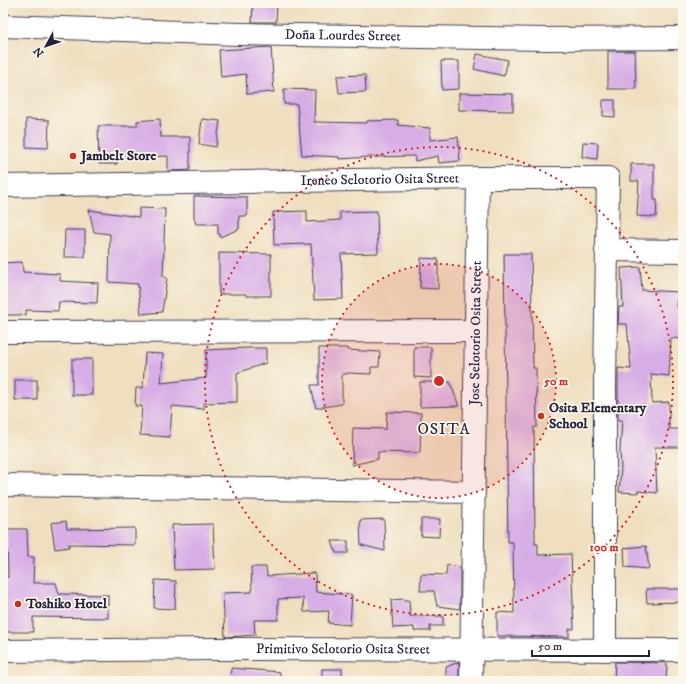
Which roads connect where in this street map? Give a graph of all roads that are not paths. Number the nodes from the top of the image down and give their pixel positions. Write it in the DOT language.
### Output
graph roads {
  1 [pos="3,26"];
  2 [pos="683,38"];
  3 [pos="478,178"];
  4 [pos="3,186"];
  5 [pos="606,250"];
  6 [pos="683,251"];
  7 [pos="476,331"];
  8 [pos="3,332"];
  9 [pos="3,485"];
  10 [pos="474,492"];
  11 [pos="604,650"];
  12 [pos="683,650"];
  13 [pos="3,651"];
  14 [pos="472,651"];
  15 [pos="471,681"];
  1 -- 2 [label="street, Doña Lourdes Street"];
  3 -- 4 [label="street, Ireneo Selotorio Osita Street"];
  3 -- 5 [label="street, Ireneo Selotorio Osita Street"];
  3 -- 7 [label="street, Jose Selotorio Osita Street"];
  5 -- 6 [label="street"];
  5 -- 11 [label="street"];
  7 -- 8 [label="street"];
  7 -- 10 [label="street, Jose Selotorio Osita Street"];
  9 -- 10 [label="street"];
  10 -- 14 [label="street, Jose Selotorio Osita Street"];
  11 -- 12 [label="street, Primitivo Selotorio Osita Street"];
  11 -- 14 [label="street, Primitivo Selotorio Osita Street"];
  13 -- 14 [label="street, Primitivo Selotorio Osita Street"];
  14 -- 15 [label="street, Jose Selotorio Osita Street"];
}
